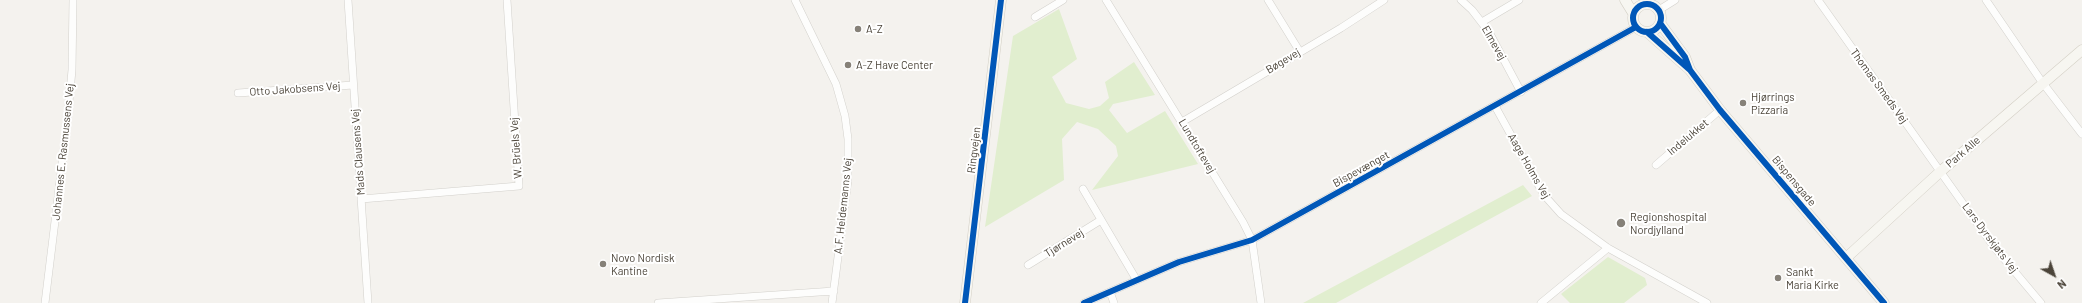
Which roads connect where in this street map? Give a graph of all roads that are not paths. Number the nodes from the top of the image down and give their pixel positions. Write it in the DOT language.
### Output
graph roads {
  1 [pos="73,0"];
  2 [pos="348,0"];
  3 [pos="507,0"];
  4 [pos="795,0"];
  5 [pos="1001,0"];
  6 [pos="1062,0"];
  7 [pos="1106,0"];
  8 [pos="1268,0"];
  9 [pos="1384,0"];
  10 [pos="1461,0"];
  11 [pos="1519,0"];
  12 [pos="1625,0"];
  13 [pos="1675,0"];
  14 [pos="1818,0"];
  15 [pos="1986,0"];
  16 [pos="1641,2"];
  17 [pos="1659,10"];
  18 [pos="1633,13"];
  19 [pos="1035,17"];
  20 [pos="1482,22"];
  21 [pos="1660,23"];
  22 [pos="1636,26"];
  23 [pos="1647,32"];
  24 [pos="2082,50"];
  25 [pos="1300,52"];
  26 [pos="1690,70"];
  27 [pos="2042,82"];
  28 [pos="353,85"];
  29 [pos="1521,92"];
  30 [pos="238,93"];
  31 [pos="1495,106"];
  32 [pos="1720,110"];
  33 [pos="1182,122"];
  34 [pos="2082,134"];
  35 [pos="1656,165"];
  36 [pos="1941,172"];
  37 [pos="1082,189"];
  38 [pos="361,199"];
  39 [pos="1101,220"];
  40 [pos="1252,240"];
  41 [pos="1608,248"];
  42 [pos="1846,258"];
  43 [pos="1028,265"];
  44 [pos="1136,279"];
  45 [pos="834,291"];
  46 [pos="1110,292"];
  47 [pos="45,303"];
  48 [pos="368,303"];
  49 [pos="658,303"];
  50 [pos="832,303"];
  51 [pos="965,303"];
  52 [pos="1084,303"];
  53 [pos="1114,303"];
  54 [pos="1261,303"];
  55 [pos="1541,303"];
  56 [pos="1707,303"];
  57 [pos="1884,303"];
  58 [pos="2041,303"];
  1 -- 47 [label="street, Johannes E. Rasmussens Vej"];
  2 -- 28 [label="street, Mads Clausens Vej"];
  3 -- 38 [label="street, W. Brüels Vej"];
  4 -- 45 [label="street, A.F. Heidemanns Vej"];
  5 -- 51 [label="street, Ringvejen"];
  6 -- 19 [label="street"];
  7 -- 33 [label="street, Lundtoftevej"];
  8 -- 25 [label="street"];
  9 -- 25 [label="street, Bøgevej"];
  10 -- 20 [label="street, Elmevej"];
  11 -- 20 [label="street"];
  12 -- 18 [label="street"];
  13 -- 17 [label="street"];
  14 -- 36 [label="street, Thomas Smeds Vej"];
  15 -- 27 [label="street"];
  16 -- 17 [label="street"];
  16 -- 18 [label="street"];
  17 -- 21 [label="street"];
  18 -- 22 [label="street"];
  20 -- 29 [label="street, Elmevej"];
  21 -- 23 [label="street"];
  21 -- 26 [label="street, Bispensgade"];
  22 -- 23 [label="street"];
  22 -- 29 [label="street, Bispevænget"];
  23 -- 26 [label="street, Bispensgade"];
  24 -- 27 [label="street, Park Alle"];
  25 -- 33 [label="street, Bøgevej"];
  26 -- 32 [label="street, Bispensgade"];
  27 -- 34 [label="street"];
  27 -- 36 [label="street, Park Alle"];
  28 -- 30 [label="street, Otto Jakobsens Vej"];
  28 -- 38 [label="street, Mads Clausens Vej"];
  29 -- 31 [label="street, Bispevænget"];
  31 -- 40 [label="street, Bispevænget"];
  31 -- 41 [label="street, Aage Holms Vej"];
  32 -- 35 [label="street, Indelukket"];
  32 -- 42 [label="street, Bispensgade"];
  33 -- 40 [label="street, Lundtoftevej"];
  36 -- 42 [label="street, Park Alle"];
  36 -- 58 [label="street, Lars Dyrskjøts Vej"];
  37 -- 39 [label="street"];
  38 -- 48 [label="street, Mads Clausens Vej"];
  39 -- 43 [label="street, Tjørnevej"];
  39 -- 44 [label="street"];
  40 -- 44 [label="street, Bispevænget"];
  40 -- 54 [label="street, Lundtoftevej"];
  41 -- 55 [label="street"];
  41 -- 56 [label="street, Aage Holms Vej"];
  42 -- 57 [label="street, Bispensgade"];
  44 -- 46 [label="street, Bispevænget"];
  45 -- 49 [label="street"];
  45 -- 50 [label="street, A.F. Heidemanns Vej"];
  46 -- 52 [label="street, Bispevænget"];
  46 -- 53 [label="street"];
}
